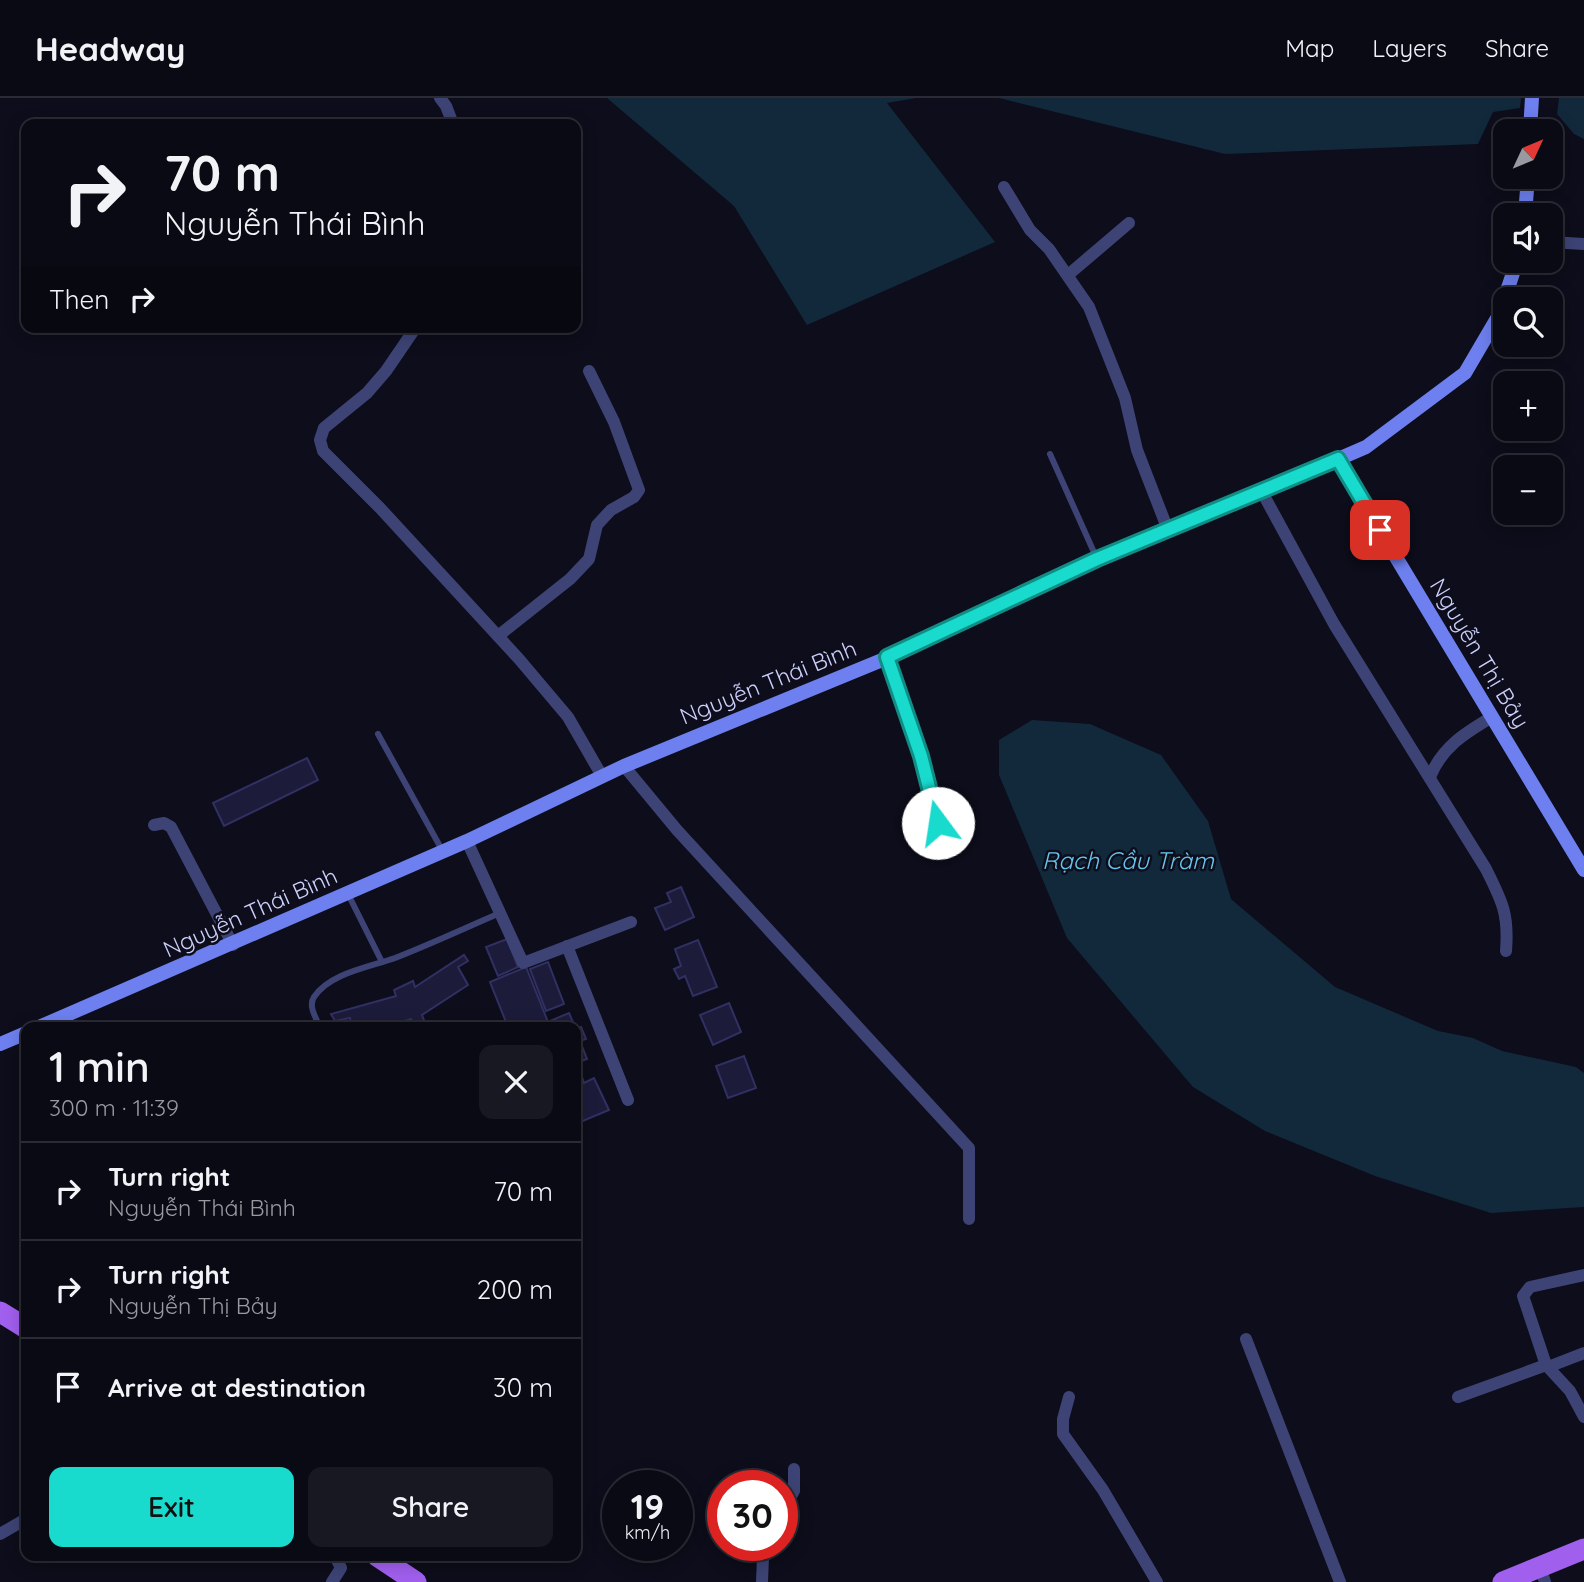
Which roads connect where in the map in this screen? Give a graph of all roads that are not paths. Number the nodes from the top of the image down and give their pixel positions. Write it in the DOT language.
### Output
graph roads {
  1 [pos="439,98"];
  2 [pos="1532,98"];
  3 [pos="451,119"];
  4 [pos="1531,119"];
  5 [pos="1004,187"];
  6 [pos="1129,223"];
  7 [pos="1563,243"];
  8 [pos="1584,244"];
  9 [pos="1513,273"];
  10 [pos="1068,275"];
  11 [pos="412,333"];
  12 [pos="589,371"];
  13 [pos="1050,454"];
  14 [pos="1338,459"];
  15 [pos="1262,492"];
  16 [pos="1168,530"];
  17 [pos="1097,559"];
  18 [pos="498,636"];
  19 [pos="887,657"];
  20 [pos="1492,717"];
  21 [pos="378,734"];
  22 [pos="624,766"];
  23 [pos="602,776"];
  24 [pos="1430,777"];
  25 [pos="154,825"];
  26 [pos="467,841"];
  27 [pos="944,846"];
  28 [pos="443,852"];
  29 [pos="1584,870"];
  30 [pos="348,894"];
  31 [pos="500,913"];
  32 [pos="631,922"];
  33 [pos="233,945"];
  34 [pos="567,946"];
  35 [pos="1506,951"];
  36 [pos="382,962"];
  37 [pos="51,1022"];
  38 [pos="318,1022"];
  39 [pos="21,1034"];
  40 [pos="0,1044"];
  41 [pos="628,1100"];
  42 [pos="969,1219"];
  43 [pos="1584,1275"];
  44 [pos="0,1312"];
  45 [pos="21,1325"];
  46 [pos="1246,1339"];
  47 [pos="1584,1353"];
  48 [pos="1547,1366"];
  49 [pos="1069,1397"];
  50 [pos="1458,1397"];
  51 [pos="1584,1418"];
  52 [pos="21,1522"];
  53 [pos="0,1534"];
  54 [pos="1584,1549"];
  55 [pos="338,1561"];
  56 [pos="384,1561"];
  57 [pos="763,1561"];
  58 [pos="1542,1575"];
  59 [pos="332,1582"];
  60 [pos="416,1582"];
  61 [pos="762,1582"];
  62 [pos="1157,1582"];
  63 [pos="1339,1582"];
  64 [pos="1503,1582"];
  1 -- 3 [label="street"];
  2 -- 4 [label="street"];
  5 -- 10 [label="street"];
  6 -- 10 [label="street"];
  7 -- 8 [label="street"];
  9 -- 14 [label="street, Nguyễn Thái Bình"];
  10 -- 16 [label="street"];
  11 -- 18 [label="street"];
  12 -- 18 [label="street"];
  13 -- 17 [label="lane"];
  14 -- 15 [label="street, Nguyễn Thái Bình"];
  14 -- 20 [label="street, Nguyễn Thị Bảy"];
  15 -- 16 [label="street, Nguyễn Thái Bình"];
  15 -- 24 [label="street"];
  16 -- 17 [label="street, Nguyễn Thái Bình"];
  17 -- 19 [label="street, Nguyễn Thái Bình"];
  18 -- 23 [label="street"];
  19 -- 22 [label="street, Nguyễn Thái Bình"];
  19 -- 27 [label="street"];
  20 -- 24 [label="street"];
  20 -- 29 [label="street, Nguyễn Thị Bảy"];
  21 -- 28 [label="lane"];
  22 -- 23 [label="street, Nguyễn Thái Bình"];
  22 -- 42 [label="street"];
  23 -- 26 [label="street, Nguyễn Thái Bình"];
  24 -- 35 [label="street"];
  25 -- 33 [label="street"];
  26 -- 28 [label="street, Nguyễn Thái Bình"];
  26 -- 31 [label="street"];
  28 -- 30 [label="street, Nguyễn Thái Bình"];
  30 -- 33 [label="street, Nguyễn Thái Bình"];
  30 -- 36 [label="lane"];
  31 -- 34 [label="street"];
  31 -- 36 [label="lane"];
  32 -- 34 [label="street"];
  33 -- 37 [label="street, Nguyễn Thái Bình"];
  34 -- 41 [label="street"];
  36 -- 38 [label="lane"];
  39 -- 40 [label="street"];
  43 -- 48 [label="street"];
  44 -- 45 [label="main road"];
  46 -- 63 [label="street"];
  47 -- 48 [label="street"];
  48 -- 50 [label="street"];
  48 -- 51 [label="street"];
  49 -- 62 [label="street"];
  52 -- 53 [label="street"];
  54 -- 58 [label="main road"];
  55 -- 59 [label="street"];
  56 -- 60 [label="main road"];
  57 -- 61 [label="street"];
  58 -- 64 [label="main road"];
}
